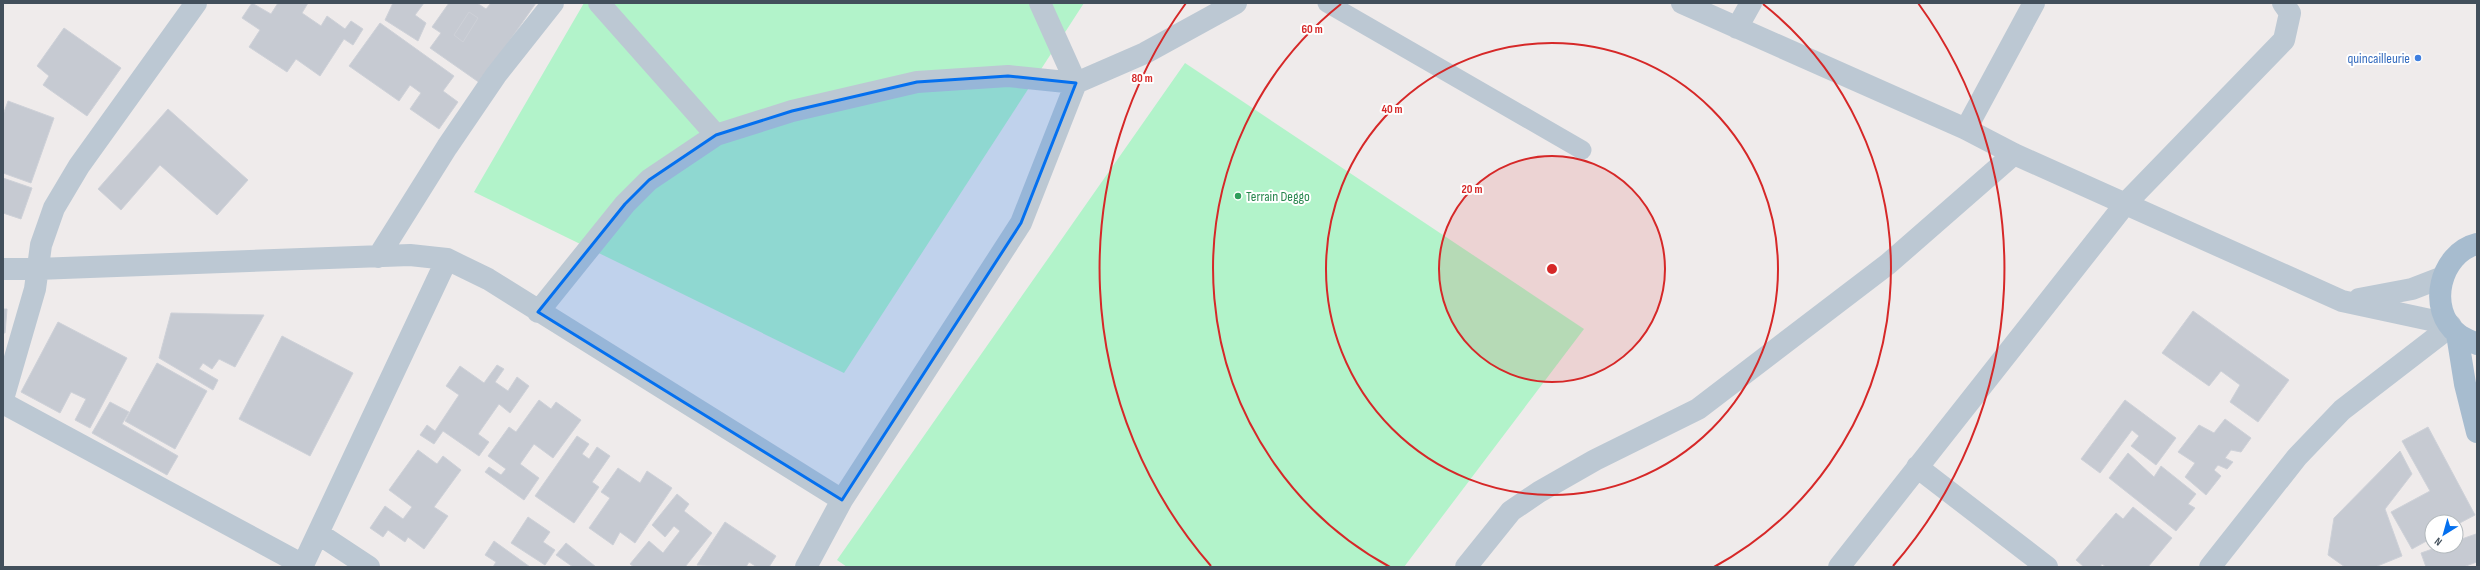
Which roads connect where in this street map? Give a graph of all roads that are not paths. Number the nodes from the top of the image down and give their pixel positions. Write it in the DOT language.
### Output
graph roads {
  1 [pos="196,3"];
  2 [pos="553,3"];
  3 [pos="599,3"];
  4 [pos="1040,3"];
  5 [pos="1236,3"];
  6 [pos="1327,3"];
  7 [pos="1682,3"];
  8 [pos="1751,3"];
  9 [pos="2034,3"];
  10 [pos="2282,3"];
  11 [pos="1737,28"];
  12 [pos="1076,83"];
  13 [pos="1966,129"];
  14 [pos="716,135"];
  15 [pos="1582,150"];
  16 [pos="2014,154"];
  17 [pos="2126,204"];
  18 [pos="2477,227"];
  19 [pos="2468,248"];
  20 [pos="378,257"];
  21 [pos="446,259"];
  22 [pos="3,269"];
  23 [pos="38,269"];
  24 [pos="2443,277"];
  25 [pos="2342,301"];
  26 [pos="538,312"];
  27 [pos="2453,328"];
  28 [pos="2477,344"];
  29 [pos="3,399"];
  30 [pos="3,403"];
  31 [pos="2477,432"];
  32 [pos="1917,467"];
  33 [pos="842,500"];
  34 [pos="319,534"];
  35 [pos="813,565"];
  36 [pos="303,566"];
  37 [pos="369,567"];
  38 [pos="1466,567"];
  39 [pos="1839,567"];
  40 [pos="2047,567"];
  41 [pos="2210,567"];
  1 -- 23 [label="street"];
  2 -- 20 [label="street"];
  3 -- 14 [label="street"];
  4 -- 12 [label="street"];
  5 -- 12 [label="street"];
  6 -- 15 [label="lane"];
  7 -- 11 [label="street"];
  8 -- 11 [label="street"];
  9 -- 13 [label="street"];
  10 -- 17 [label="street"];
  11 -- 13 [label="street"];
  12 -- 14 [label="street"];
  12 -- 33 [label="street"];
  13 -- 16 [label="street"];
  14 -- 26 [label="street"];
  16 -- 17 [label="street"];
  16 -- 38 [label="street"];
  17 -- 25 [label="street"];
  17 -- 32 [label="street"];
  18 -- 19 [label="main road"];
  19 -- 24 [label="main road"];
  20 -- 21 [label="street"];
  20 -- 23 [label="street"];
  21 -- 26 [label="street"];
  21 -- 34 [label="street"];
  22 -- 23 [label="street"];
  23 -- 29 [label="street"];
  24 -- 25 [label="street"];
  24 -- 27 [label="main road"];
  25 -- 27 [label="street"];
  26 -- 33 [label="street"];
  27 -- 28 [label="main road"];
  27 -- 31 [label="main road"];
  27 -- 41 [label="street"];
  30 -- 36 [label="street"];
  32 -- 39 [label="street"];
  32 -- 40 [label="street"];
  33 -- 35 [label="street"];
  34 -- 36 [label="street"];
  34 -- 37 [label="street"];
}
